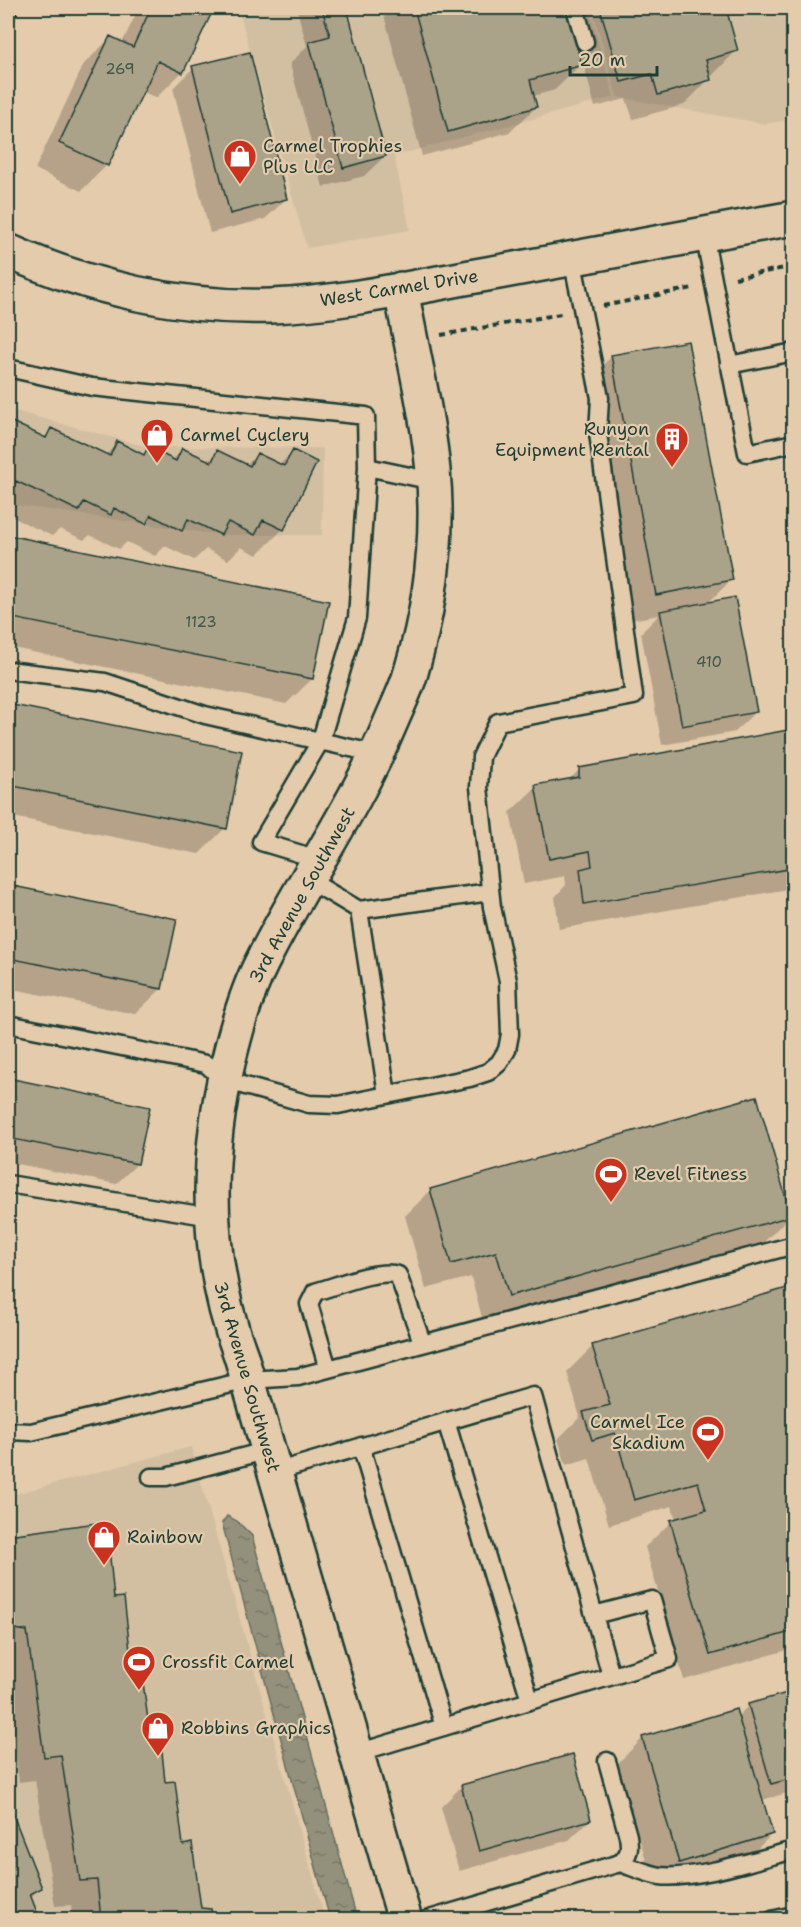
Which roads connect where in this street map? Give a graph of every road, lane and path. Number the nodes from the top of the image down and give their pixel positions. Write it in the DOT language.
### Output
graph roads {
  1 [pos="19,8"];
  2 [pos="575,8"];
  3 [pos="8,27"];
  4 [pos="585,42"];
  5 [pos="794,218"];
  6 [pos="704,234"];
  7 [pos="8,251"];
  8 [pos="572,258"];
  9 [pos="400,289"];
  10 [pos="794,352"];
  11 [pos="729,365"];
  12 [pos="8,368"];
  13 [pos="794,443"];
  14 [pos="367,467"];
  15 [pos="433,481"];
  16 [pos="8,670"];
  17 [pos="321,740"];
  18 [pos="377,754"];
  19 [pos="315,870"];
  20 [pos="490,892"];
  21 [pos="359,910"];
  22 [pos="8,1024"];
  23 [pos="224,1080"];
  24 [pos="387,1095"];
  25 [pos="8,1184"];
  26 [pos="212,1217"];
  27 [pos="794,1245"];
  28 [pos="422,1342"];
  29 [pos="328,1369"];
  30 [pos="248,1380"];
  31 [pos="446,1421"];
  32 [pos="8,1431"];
  33 [pos="361,1446"];
  34 [pos="272,1461"];
  35 [pos="151,1477"];
  36 [pos="594,1615"];
  37 [pos="611,1676"];
  38 [pos="530,1700"];
  39 [pos="444,1727"];
  40 [pos="357,1754"];
  41 [pos="607,1761"];
  42 [pos="794,1850"];
  43 [pos="620,1863"];
  44 [pos="405,1920"];
  45 [pos="426,1920"];
  1 -- 3 [label="path"];
  2 -- 4 [label="lane"];
  5 -- 6 [label="street, West Carmel Drive"];
  6 -- 8 [label="street, West Carmel Drive"];
  6 -- 11 [label="lane"];
  7 -- 9 [label="street, West Carmel Drive"];
  8 -- 9 [label="street, West Carmel Drive"];
  8 -- 20 [label="lane"];
  9 -- 15 [label="street, 3rd Avenue Southwest"];
  10 -- 11 [label="lane"];
  11 -- 13 [label="lane"];
  12 -- 14 [label="lane"];
  14 -- 15 [label="lane"];
  14 -- 17 [label="lane"];
  15 -- 18 [label="street, 3rd Avenue Southwest"];
  16 -- 17 [label="lane"];
  17 -- 18 [label="lane"];
  17 -- 19 [label="lane"];
  18 -- 19 [label="street, 3rd Avenue Southwest"];
  19 -- 21 [label="lane"];
  19 -- 23 [label="street, 3rd Avenue Southwest"];
  20 -- 21 [label="lane"];
  20 -- 24 [label="lane"];
  21 -- 24 [label="lane"];
  22 -- 23 [label="lane"];
  23 -- 24 [label="lane"];
  23 -- 26 [label="street, 3rd Avenue Southwest"];
  25 -- 26 [label="lane"];
  26 -- 30 [label="street, 3rd Avenue Southwest"];
  27 -- 28 [label="lane"];
  28 -- 29 [label="lane"];
  28 -- 29 [label="lane"];
  29 -- 30 [label="lane"];
  30 -- 32 [label="lane"];
  30 -- 34 [label="street, 3rd Avenue Southwest"];
  31 -- 33 [label="lane"];
  31 -- 36 [label="lane"];
  31 -- 38 [label="lane"];
  33 -- 34 [label="lane"];
  33 -- 39 [label="lane"];
  34 -- 35 [label="lane"];
  34 -- 40 [label="street, 3rd Avenue Southwest"];
  36 -- 37 [label="lane"];
  36 -- 37 [label="lane"];
  37 -- 38 [label="lane"];
  38 -- 39 [label="lane"];
  39 -- 40 [label="lane"];
  40 -- 44 [label="street, 3rd Avenue Southwest"];
  41 -- 43 [label="lane"];
  42 -- 43 [label="lane"];
  43 -- 45 [label="lane"];
}
